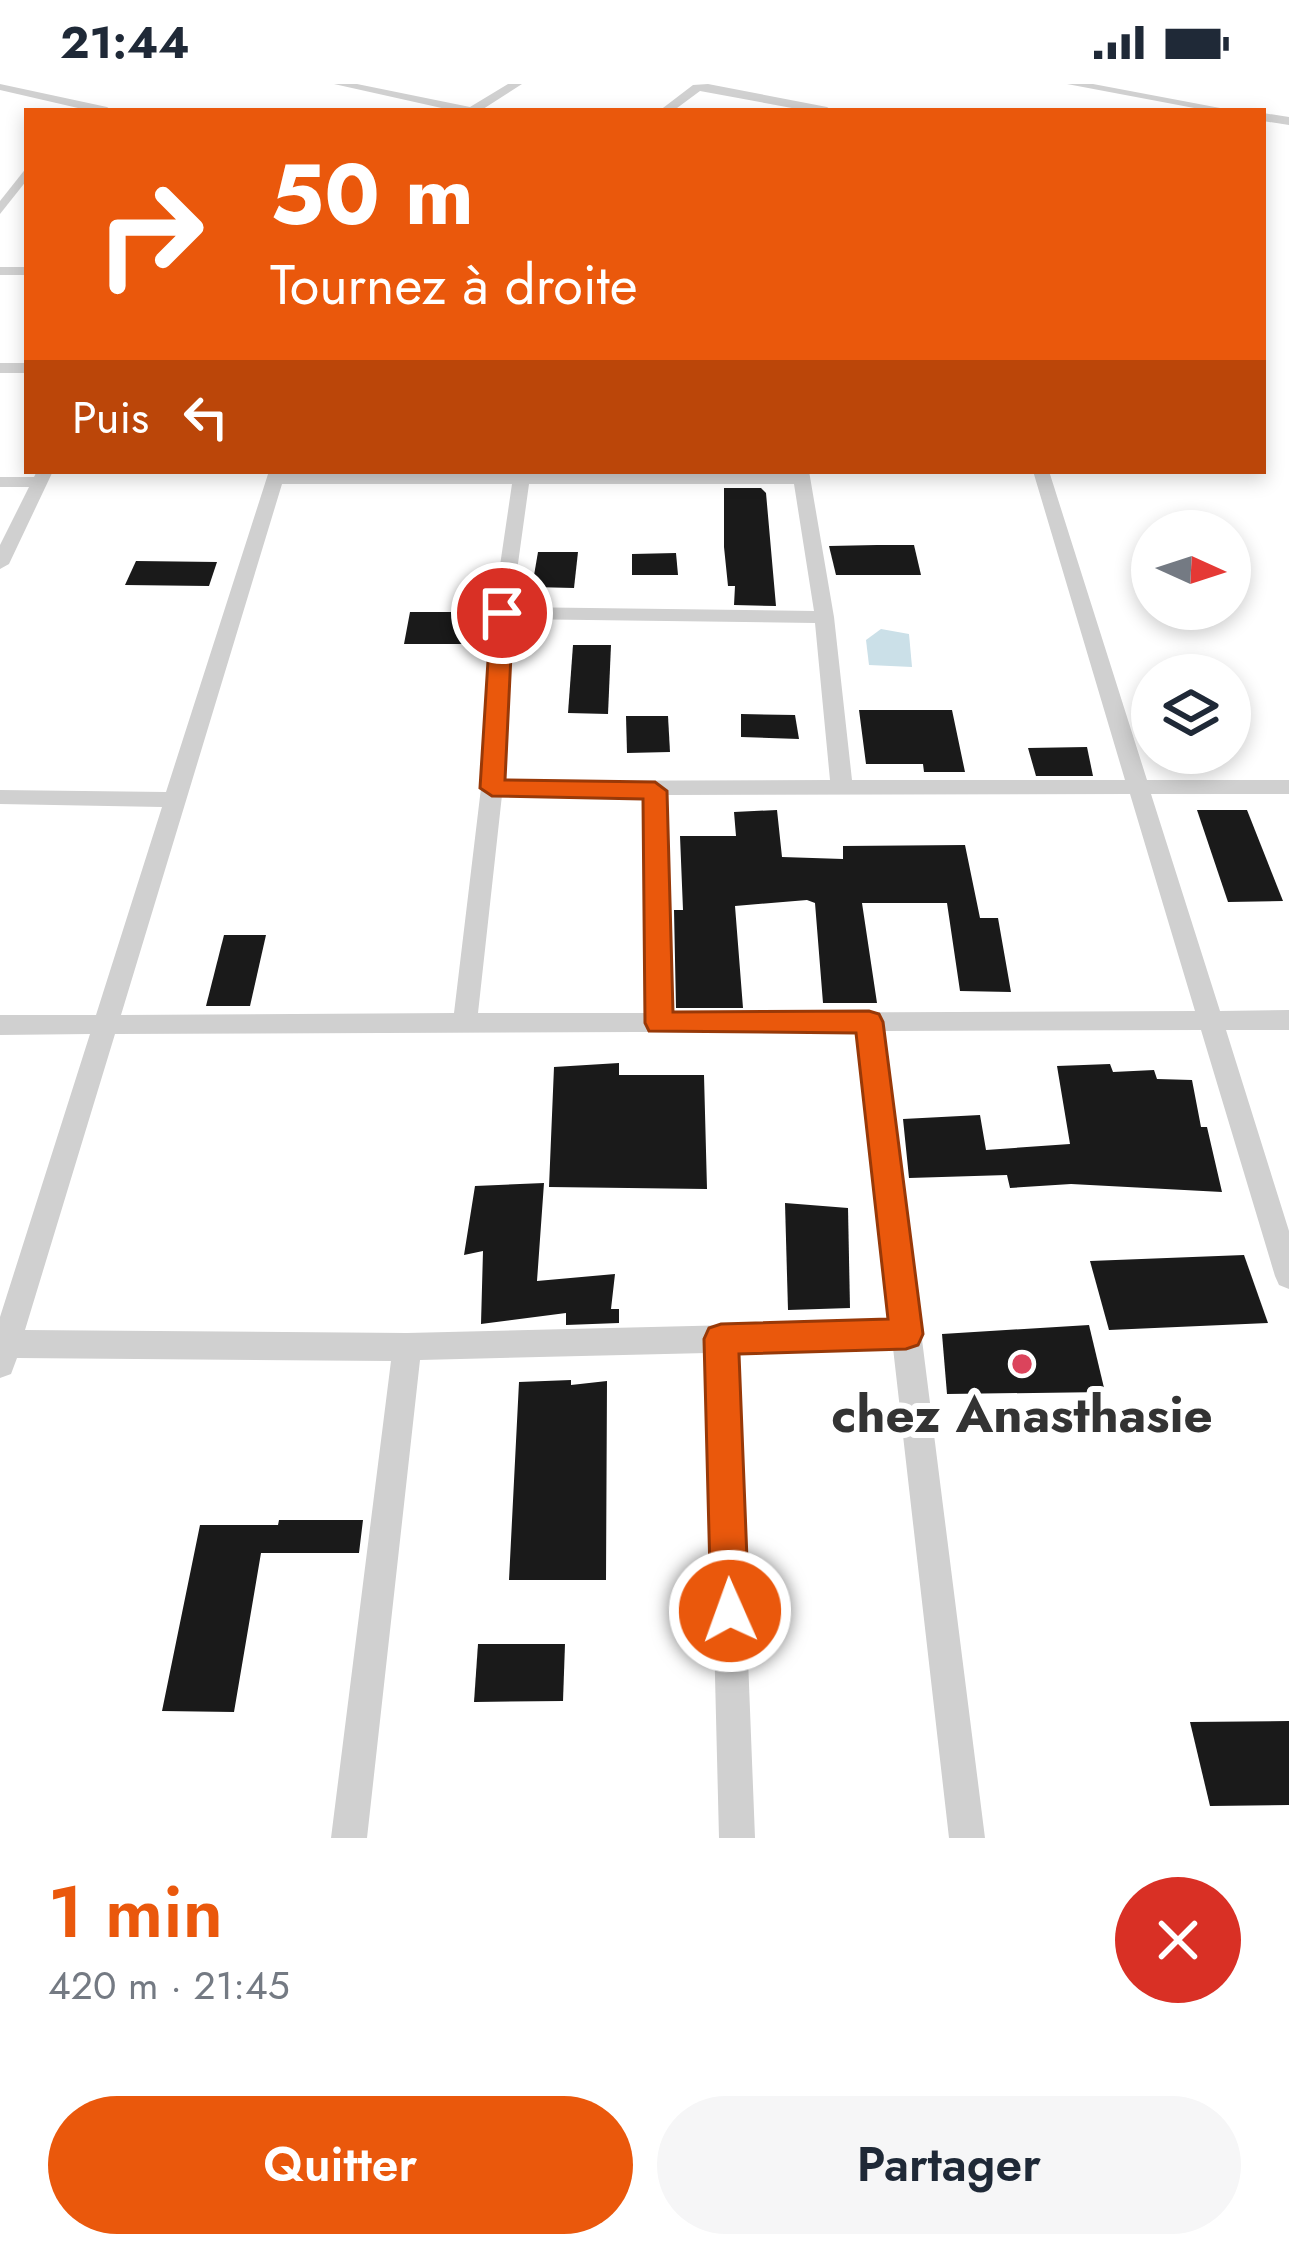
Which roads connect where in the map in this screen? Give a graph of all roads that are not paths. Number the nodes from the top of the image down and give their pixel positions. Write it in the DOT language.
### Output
graph roads {
  1 [pos="44,84"];
  2 [pos="340,84"];
  3 [pos="516,84"];
  4 [pos="1073,84"];
  5 [pos="1182,84"];
  6 [pos="699,86"];
  7 [pos="0,87"];
  8 [pos="26,92"];
  9 [pos="1166,106"];
  10 [pos="70,107"];
  11 [pos="457,108"];
  12 [pos="477,108"];
  13 [pos="669,108"];
  14 [pos="811,108"];
  15 [pos="24,175"];
  16 [pos="0,211"];
  17 [pos="1041,474"];
  18 [pos="276,475"];
  19 [pos="801,475"];
  20 [pos="42,477"];
  21 [pos="521,479"];
  22 [pos="0,482"];
  23 [pos="0,564"];
  24 [pos="502,613"];
  25 [pos="824,617"];
  26 [pos="1138,787"];
  27 [pos="492,788"];
  28 [pos="1289,788"];
  29 [pos="842,790"];
  30 [pos="655,791"];
  31 [pos="0,797"];
  32 [pos="175,800"];
  33 [pos="1289,1020"];
  34 [pos="1210,1021"];
  35 [pos="869,1022"];
  36 [pos="465,1023"];
  37 [pos="659,1023"];
  38 [pos="105,1024"];
  39 [pos="0,1025"];
  40 [pos="1289,1276"];
  41 [pos="906,1334"];
  42 [pos="721,1339"];
  43 [pos="407,1347"];
  44 [pos="3,1354"];
  45 [pos="349,1838"];
  46 [pos="737,1838"];
  47 [pos="967,1838"];
  1 -- 8 [label="street"];
  2 -- 11 [label="street"];
  3 -- 12 [label="street"];
  4 -- 9 [label="street"];
  5 -- 9 [label="street"];
  6 -- 13 [label="street"];
  6 -- 14 [label="street"];
  7 -- 8 [label="street"];
  8 -- 10 [label="street"];
  15 -- 16 [label="street"];
  17 -- 26 [label="street"];
  18 -- 21 [label="street"];
  18 -- 32 [label="street"];
  19 -- 21 [label="street"];
  19 -- 25 [label="street"];
  20 -- 22 [label="street"];
  20 -- 23 [label="street"];
  21 -- 24 [label="street"];
  24 -- 25 [label="street"];
  24 -- 27 [label="street"];
  25 -- 29 [label="street"];
  26 -- 28 [label="street"];
  26 -- 29 [label="street"];
  26 -- 34 [label="street"];
  27 -- 30 [label="street"];
  27 -- 36 [label="street"];
  29 -- 30 [label="street"];
  30 -- 37 [label="street"];
  31 -- 32 [label="street"];
  32 -- 38 [label="street"];
  33 -- 34 [label="street"];
  34 -- 35 [label="street"];
  34 -- 40 [label="street"];
  35 -- 37 [label="street"];
  35 -- 41 [label="street"];
  36 -- 37 [label="street"];
  36 -- 38 [label="street"];
  38 -- 39 [label="street"];
  38 -- 44 [label="street"];
  41 -- 42 [label="street"];
  41 -- 47 [label="street"];
  42 -- 43 [label="street"];
  42 -- 46 [label="street"];
  43 -- 44 [label="street"];
  43 -- 45 [label="street"];
}
